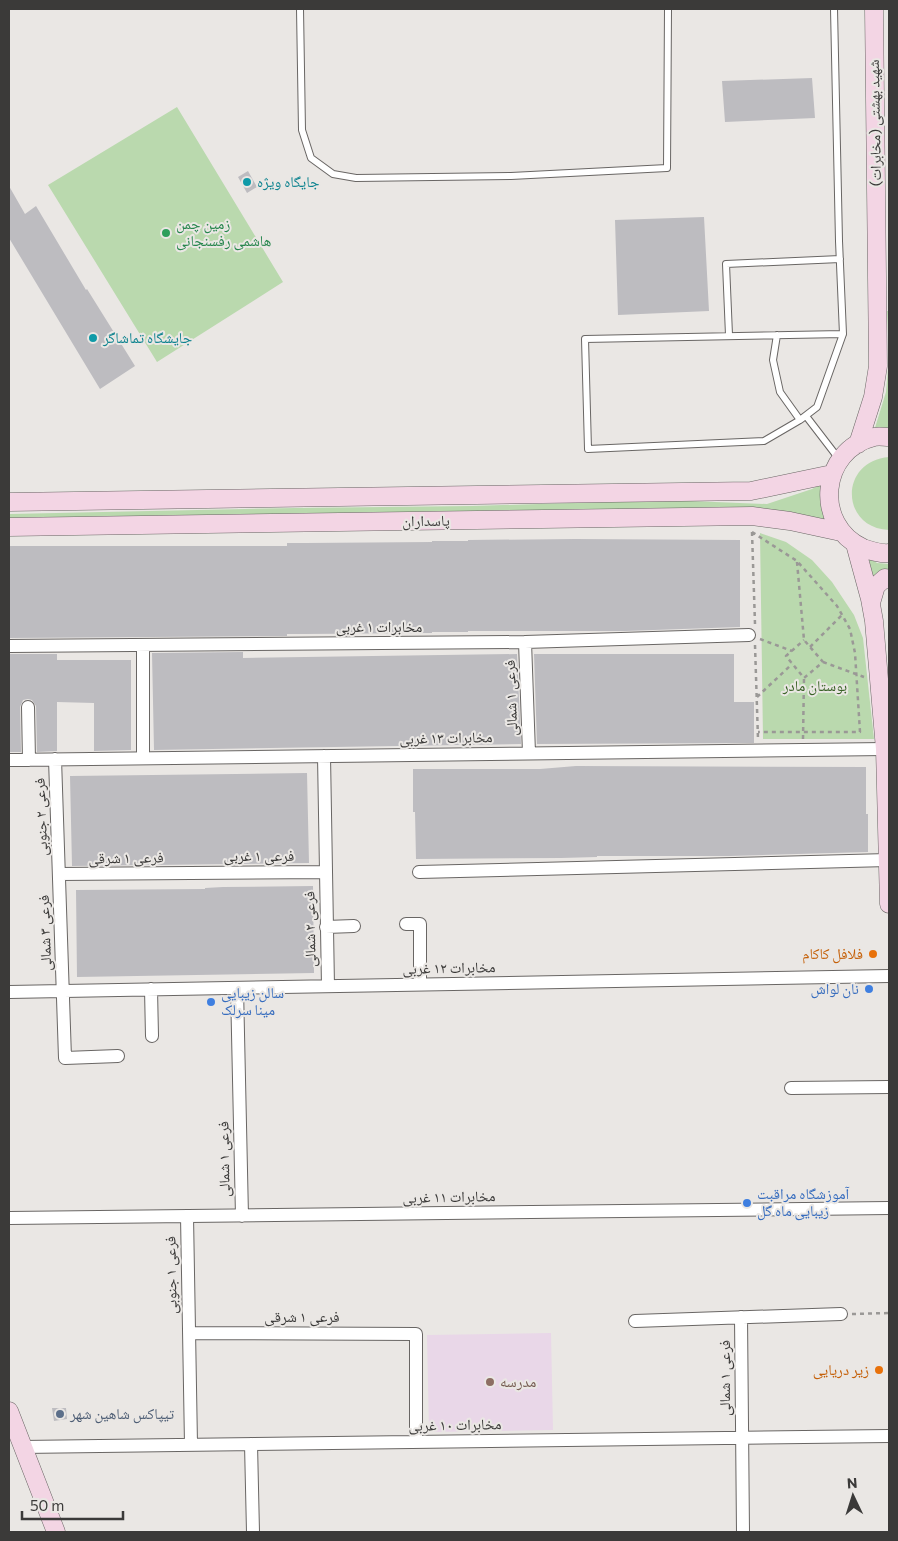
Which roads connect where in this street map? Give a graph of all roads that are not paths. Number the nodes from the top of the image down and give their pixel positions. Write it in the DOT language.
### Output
graph roads {
  1 [pos="300,9"];
  2 [pos="668,9"];
  3 [pos="834,9"];
  4 [pos="874,9"];
  5 [pos="840,260"];
  6 [pos="843,334"];
  7 [pos="729,335"];
  8 [pos="777,335"];
  9 [pos="803,418"];
  10 [pos="889,437"];
  11 [pos="858,444"];
  12 [pos="836,467"];
  13 [pos="9,502"];
  14 [pos="9,527"];
  15 [pos="842,532"];
  16 [pos="855,544"];
  17 [pos="889,553"];
  18 [pos="889,580"];
  19 [pos="871,603"];
  20 [pos="749,636"];
  21 [pos="525,642"];
  22 [pos="143,645"];
  23 [pos="9,646"];
  24 [pos="28,707"];
  25 [pos="885,749"];
  26 [pos="529,754"];
  27 [pos="324,756"];
  28 [pos="143,758"];
  29 [pos="55,759"];
  30 [pos="9,760"];
  31 [pos="29,760"];
  32 [pos="888,860"];
  33 [pos="326,872"];
  34 [pos="419,872"];
  35 [pos="193,873"];
  36 [pos="59,874"];
  37 [pos="889,904"];
  38 [pos="406,924"];
  39 [pos="354,926"];
  40 [pos="326,927"];
  41 [pos="889,976"];
  42 [pos="420,984"];
  43 [pos="328,986"];
  44 [pos="236,988"];
  45 [pos="151,989"];
  46 [pos="63,991"];
  47 [pos="9,992"];
  48 [pos="152,1036"];
  49 [pos="118,1056"];
  50 [pos="889,1087"];
  51 [pos="791,1088"];
  52 [pos="889,1208"];
  53 [pos="187,1216"];
  54 [pos="242,1216"];
  55 [pos="9,1218"];
  56 [pos="841,1314"];
  57 [pos="741,1318"];
  58 [pos="635,1321"];
  59 [pos="189,1333"];
  60 [pos="9,1411"];
  61 [pos="889,1436"];
  62 [pos="742,1438"];
  63 [pos="416,1442"];
  64 [pos="191,1444"];
  65 [pos="251,1444"];
  66 [pos="22,1447"];
  67 [pos="56,1532"];
  68 [pos="253,1532"];
  69 [pos="743,1532"];
  1 -- 2 [label="lane"];
  3 -- 5 [label="lane"];
  4 -- 11 [label="main road, شهید بهشتی (مخابرات)"];
  5 -- 6 [label="lane"];
  5 -- 7 [label="lane"];
  6 -- 8 [label="lane"];
  6 -- 9 [label="lane"];
  7 -- 8 [label="lane"];
  7 -- 9 [label="lane"];
  8 -- 9 [label="lane"];
  9 -- 12 [label="lane"];
  10 -- 11 [label="main road"];
  11 -- 12 [label="main road"];
  12 -- 13 [label="main road, پاسداران"];
  12 -- 15 [label="main road"];
  14 -- 15 [label="main road, پاسداران"];
  15 -- 16 [label="main road"];
  16 -- 17 [label="main road"];
  16 -- 19 [label="main road"];
  18 -- 19 [label="main road"];
  19 -- 25 [label="main road"];
  20 -- 21 [label="street, مخابرات ۱ غربی"];
  21 -- 22 [label="street, مخابرات ۱ غربی"];
  21 -- 26 [label="street, فرعی ۱ شمالی"];
  22 -- 23 [label="street, مخابرات ۱ غربی"];
  22 -- 28 [label="street"];
  24 -- 31 [label="street"];
  25 -- 26 [label="street, مخابرات ۱۳ غربی"];
  25 -- 32 [label="main road"];
  26 -- 27 [label="street, مخابرات ۱۳ غربی"];
  27 -- 28 [label="street, مخابرات ۱۳ غربی"];
  27 -- 33 [label="street"];
  28 -- 29 [label="street, مخابرات ۱۳ غربی"];
  29 -- 31 [label="street, مخابرات ۱۳ غربی"];
  29 -- 36 [label="street, فرعی ۲ جنوبی"];
  30 -- 31 [label="street, مخابرات ۱۳ غربی"];
  32 -- 34 [label="street"];
  32 -- 37 [label="main road"];
  33 -- 35 [label="street, فرعی ۱ غربی"];
  33 -- 40 [label="street, فرعی ۲ شمالی"];
  35 -- 36 [label="street, فرعی ۱ شرقی"];
  36 -- 46 [label="street, فرعی ۳ شمالی"];
  38 -- 42 [label="street"];
  39 -- 40 [label="street"];
  40 -- 43 [label="street, فرعی ۲ شمالی"];
  41 -- 42 [label="street, مخابرات ۱۲ غربی"];
  42 -- 43 [label="street, مخابرات ۱۲ غربی"];
  43 -- 44 [label="street, مخابرات ۱۲ غربی"];
  44 -- 45 [label="street, مخابرات ۱۲ غربی"];
  44 -- 54 [label="street, فرعی ۱ شمالی"];
  45 -- 46 [label="street, مخابرات ۱۲ غربی"];
  45 -- 48 [label="street"];
  46 -- 47 [label="street, مخابرات ۱۲ غربی"];
  46 -- 49 [label="street, فرعی ۳ شمالی"];
  50 -- 51 [label="street"];
  52 -- 54 [label="street, مخابرات ۱۱ غربی"];
  53 -- 54 [label="street, مخابرات ۱۱ غربی"];
  53 -- 55 [label="street, مخابرات ۱۱ غربی"];
  53 -- 59 [label="street, فرعی ۱ جنوبی"];
  56 -- 57 [label="street"];
  57 -- 58 [label="street"];
  57 -- 62 [label="street, فرعی ۱ شمالی"];
  59 -- 63 [label="street, فرعی ۱ شرقی"];
  59 -- 64 [label="street"];
  60 -- 66 [label="main road"];
  61 -- 62 [label="street, مخابرات ۱۰ غربی"];
  62 -- 63 [label="street, مخابرات ۱۰ غربی"];
  62 -- 69 [label="street"];
  63 -- 65 [label="street, مخابرات ۱۰ غربی"];
  64 -- 65 [label="street, مخابرات ۱۰ غربی"];
  64 -- 66 [label="street, مخابرات ۱۰ غربی"];
  65 -- 68 [label="street"];
  66 -- 67 [label="main road"];
}
